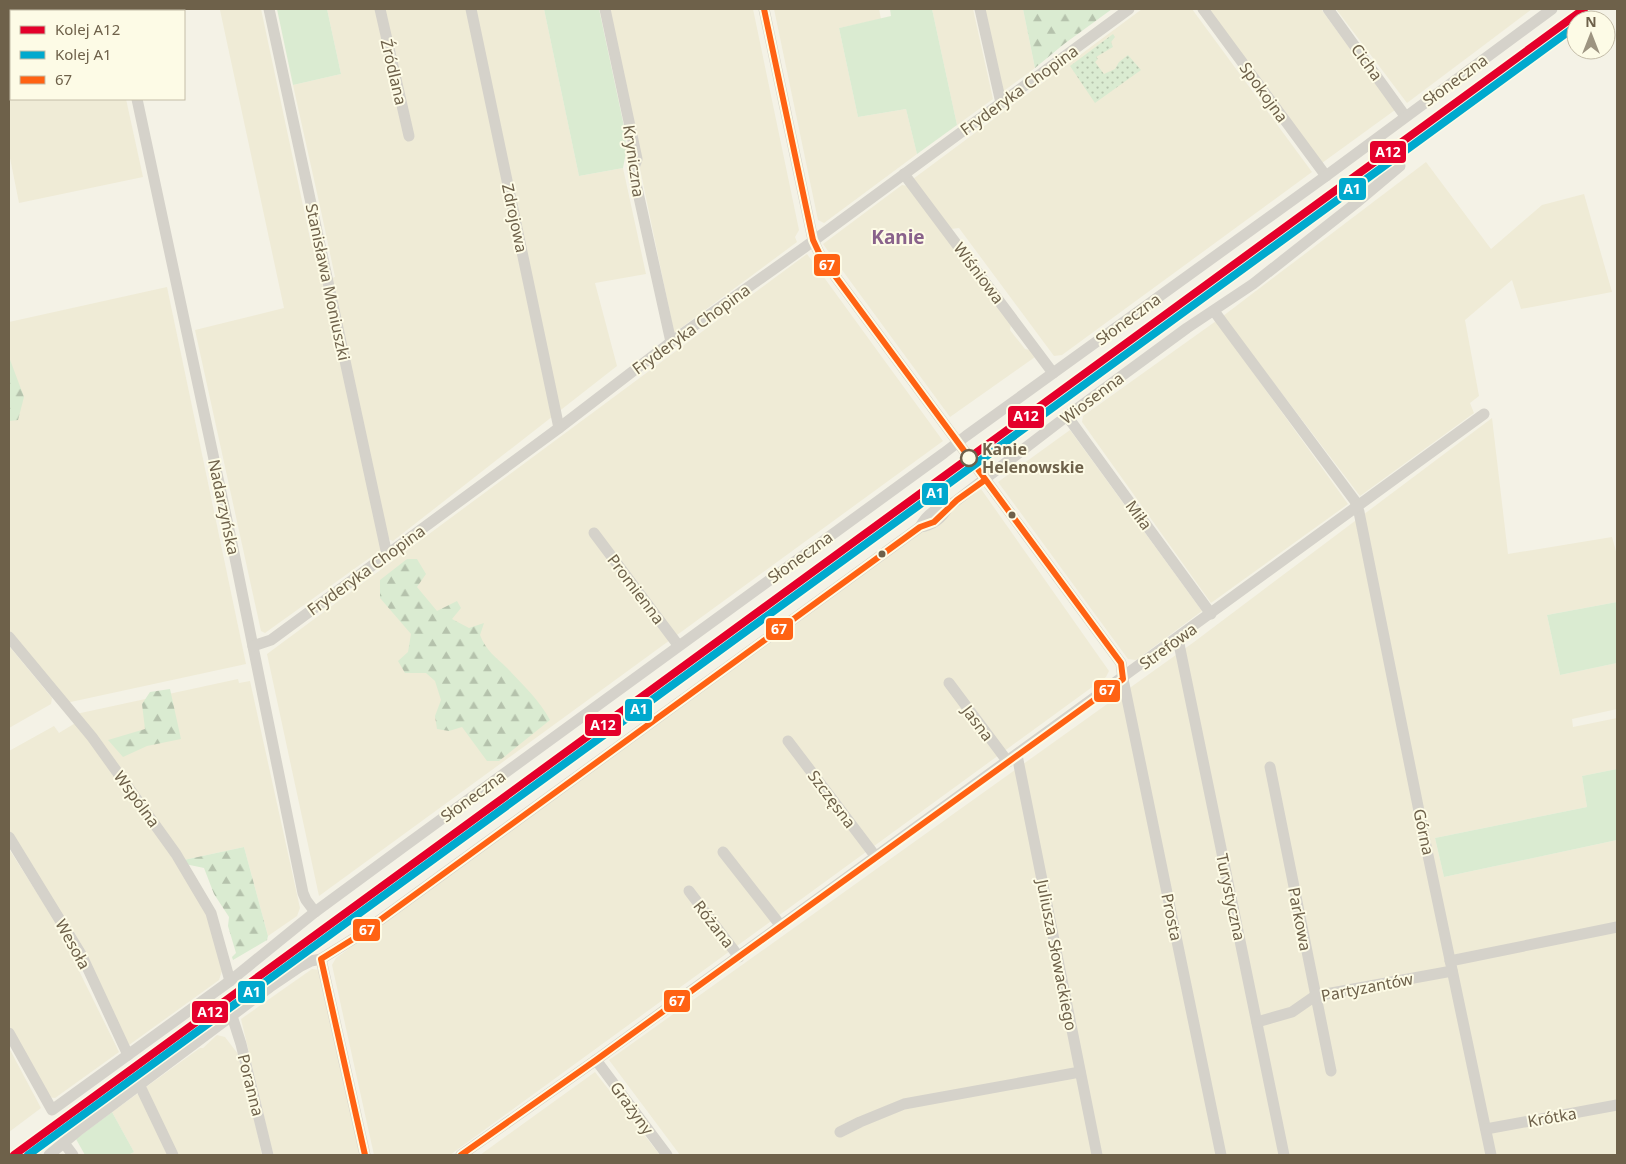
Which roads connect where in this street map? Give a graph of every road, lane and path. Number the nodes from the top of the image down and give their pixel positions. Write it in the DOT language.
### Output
graph roads {
  1 [pos="269,9"];
  2 [pos="380,9"];
  3 [pos="471,9"];
  4 [pos="605,9"];
  5 [pos="764,9"];
  6 [pos="980,9"];
  7 [pos="1129,9"];
  8 [pos="1203,9"];
  9 [pos="1328,9"];
  10 [pos="1552,9"];
  11 [pos="136,100"];
  12 [pos="1000,103"];
  13 [pos="1405,116"];
  14 [pos="409,136"];
  15 [pos="1400,166"];
  16 [pos="904,174"];
  17 [pos="1326,176"];
  18 [pos="813,240"];
  19 [pos="1214,311"];
  20 [pos="671,342"];
  21 [pos="1053,373"];
  22 [pos="1484,414"];
  23 [pos="1067,416"];
  24 [pos="559,428"];
  25 [pos="958,442"];
  26 [pos="985,480"];
  27 [pos="1358,508"];
  28 [pos="594,533"];
  29 [pos="387,555"];
  30 [pos="1211,614"];
  31 [pos="9,638"];
  32 [pos="1178,639"];
  33 [pos="678,645"];
  34 [pos="253,646"];
  35 [pos="1123,679"];
  36 [pos="949,683"];
  37 [pos="788,741"];
  38 [pos="1012,759"];
  39 [pos="1270,767"];
  40 [pos="9,837"];
  41 [pos="723,852"];
  42 [pos="876,857"];
  43 [pos="689,891"];
  44 [pos="315,912"];
  45 [pos="781,926"];
  46 [pos="1617,927"];
  47 [pos="740,956"];
  48 [pos="321,959"];
  49 [pos="1451,966"];
  50 [pos="230,981"];
  51 [pos="1315,996"];
  52 [pos="232,1016"];
  53 [pos="1257,1022"];
  54 [pos="9,1033"];
  55 [pos="128,1055"];
  56 [pos="596,1060"];
  57 [pos="1331,1071"];
  58 [pos="1080,1072"];
  59 [pos="140,1086"];
  60 [pos="1617,1105"];
  61 [pos="1486,1129"];
  62 [pos="840,1132"];
  63 [pos="64,1143"];
  64 [pos="49,1155"];
  65 [pos="74,1155"];
  66 [pos="174,1155"];
  67 [pos="268,1155"];
  68 [pos="365,1155"];
  69 [pos="461,1155"];
  70 [pos="667,1155"];
  71 [pos="1097,1155"];
  72 [pos="1220,1155"];
  73 [pos="1284,1155"];
  74 [pos="1491,1155"];
  1 -- 29 [label="street, Stanisława Moniuszki"];
  2 -- 14 [label="street, Źródlana"];
  3 -- 24 [label="street, Zdrojowa"];
  4 -- 20 [label="street, Kryniczna"];
  5 -- 18 [label="street, Prosta"];
  6 -- 12 [label="street"];
  7 -- 12 [label="street, Fryderyka Chopina"];
  8 -- 17 [label="street, Spokojna"];
  9 -- 13 [label="street, Cicha"];
  10 -- 13 [label="street, Słoneczna"];
  11 -- 34 [label="street, Nadarzyńska"];
  12 -- 16 [label="street, Fryderyka Chopina"];
  13 -- 17 [label="street, Słoneczna"];
  15 -- 19 [label="street, Wiosenna"];
  16 -- 18 [label="street, Fryderyka Chopina"];
  16 -- 21 [label="street, Wiśniowa"];
  17 -- 21 [label="street, Słoneczna"];
  18 -- 20 [label="street, Fryderyka Chopina"];
  18 -- 25 [label="street, Prosta"];
  19 -- 23 [label="street, Wiosenna"];
  19 -- 27 [label="street"];
  20 -- 24 [label="street, Fryderyka Chopina"];
  21 -- 25 [label="street, Słoneczna"];
  22 -- 27 [label="street, Strefowa"];
  23 -- 26 [label="street, Wiosenna"];
  23 -- 30 [label="street, Miła"];
  24 -- 29 [label="street, Fryderyka Chopina"];
  25 -- 26 [label="street, Prosta"];
  25 -- 33 [label="street, Słoneczna"];
  26 -- 35 [label="street, Prosta"];
  26 -- 48 [label="street, Wiosenna"];
  27 -- 30 [label="street, Strefowa"];
  27 -- 49 [label="street, Górna"];
  28 -- 33 [label="street, Promienna"];
  29 -- 34 [label="street, Fryderyka Chopina"];
  30 -- 32 [label="street, Strefowa"];
  31 -- 50 [label="street, Wspólna"];
  32 -- 35 [label="street, Strefowa"];
  32 -- 53 [label="street, Turystyczna"];
  33 -- 44 [label="street, Słoneczna"];
  34 -- 44 [label="street, Nadarzyńska"];
  35 -- 38 [label="street, Strefowa"];
  35 -- 72 [label="street, Prosta"];
  36 -- 38 [label="street, Jasna"];
  37 -- 42 [label="street, Szczęsna"];
  38 -- 42 [label="street, Strefowa"];
  38 -- 58 [label="street, Juliusza Słowackiego"];
  39 -- 51 [label="street, Parkowa"];
  40 -- 55 [label="street, Wesoła"];
  41 -- 45 [label="street"];
  42 -- 45 [label="street, Strefowa"];
  43 -- 47 [label="street, Różana"];
  44 -- 50 [label="street, Słoneczna"];
  45 -- 47 [label="street, Strefowa"];
  46 -- 49 [label="street, Partyzantów"];
  47 -- 56 [label="street, Strefowa"];
  48 -- 52 [label="street, Wiosenna"];
  48 -- 68 [label="street"];
  49 -- 51 [label="street, Partyzantów"];
  49 -- 61 [label="street, Górna"];
  50 -- 55 [label="street, Słoneczna"];
  51 -- 53 [label="street, Partyzantów"];
  51 -- 57 [label="street, Parkowa"];
  52 -- 59 [label="street, Wiosenna"];
  52 -- 67 [label="street, Poranna"];
  53 -- 73 [label="street, Turystyczna"];
  54 -- 55 [label="street, Słoneczna"];
  56 -- 69 [label="street, Strefowa"];
  56 -- 70 [label="street, Grażyny"];
  58 -- 62 [label="street"];
  58 -- 71 [label="street, Juliusza Słowackiego"];
  59 -- 63 [label="street, Wiosenna"];
  59 -- 66 [label="street"];
  60 -- 61 [label="street, Krótka"];
  61 -- 74 [label="street, Górna"];
  63 -- 64 [label="street, Wiosenna"];
  63 -- 65 [label="street"];
}
